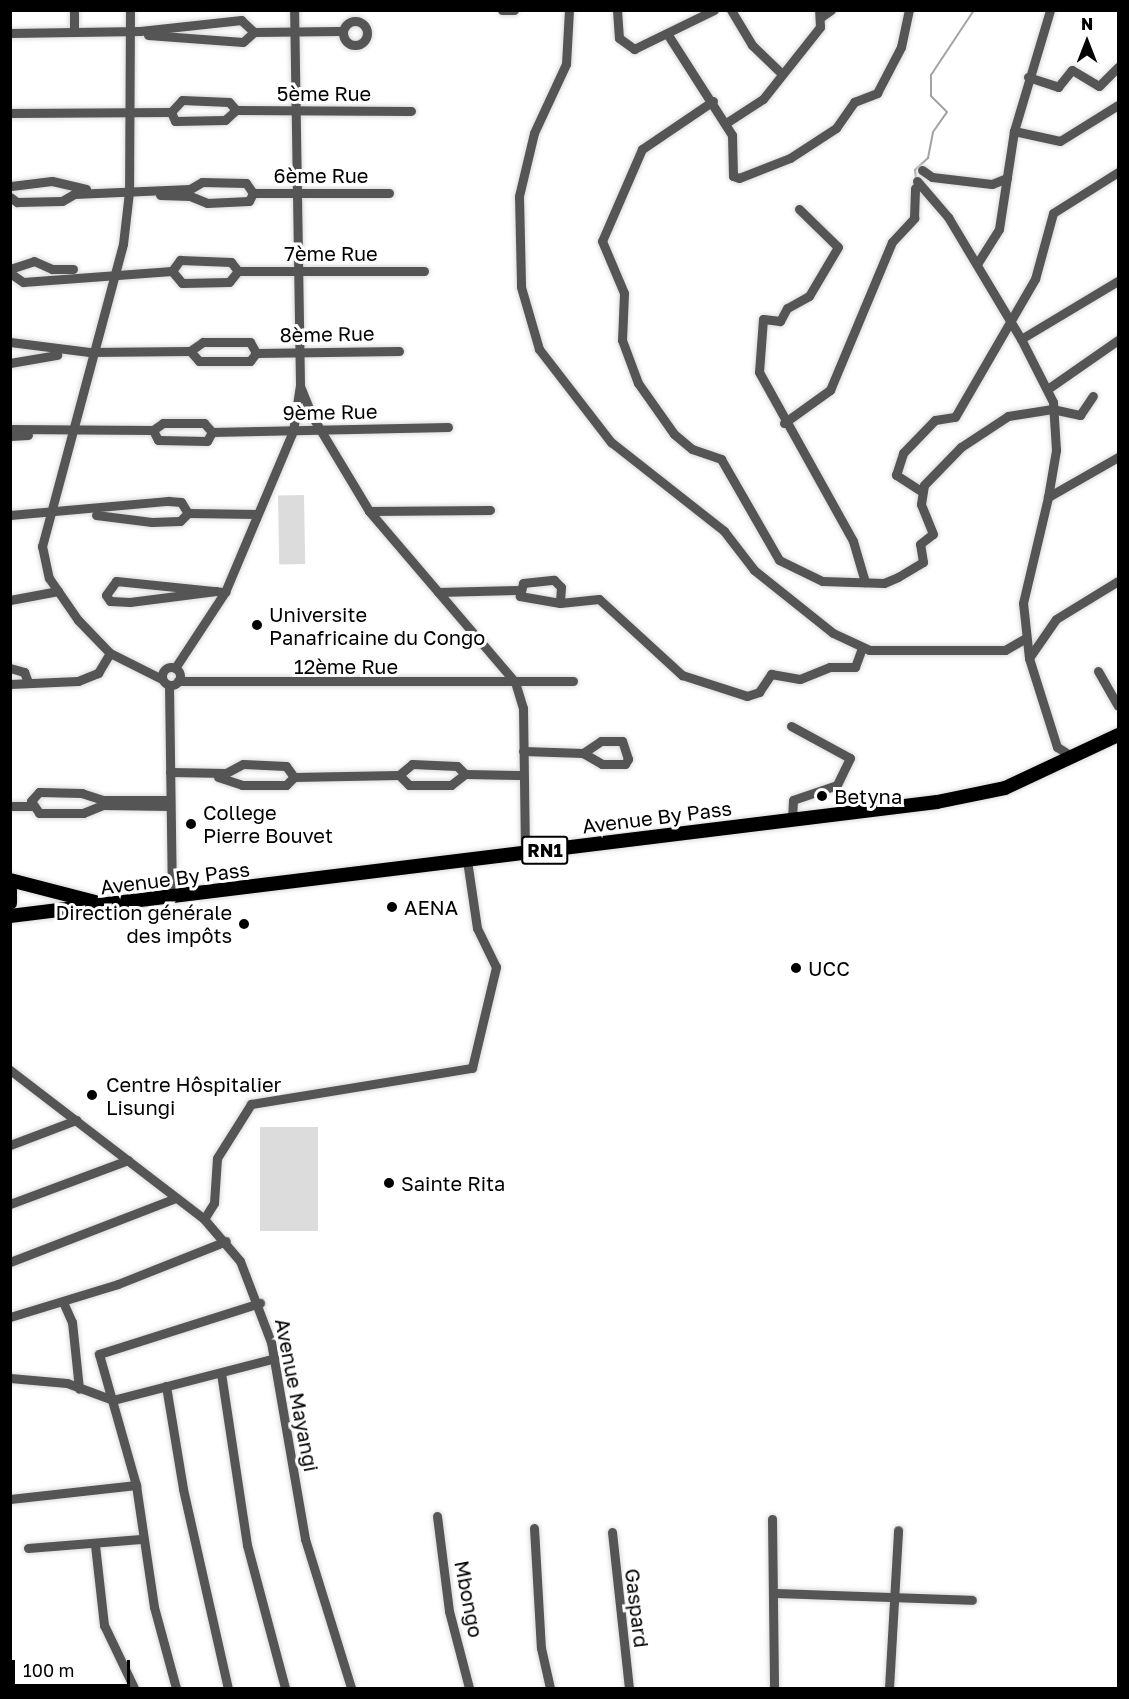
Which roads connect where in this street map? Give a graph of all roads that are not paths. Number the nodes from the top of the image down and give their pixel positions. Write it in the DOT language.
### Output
graph roads {
  1 [pos="74,10"];
  2 [pos="130,10"];
  3 [pos="294,10"];
  4 [pos="502,10"];
  5 [pos="514,10"];
  6 [pos="569,10"];
  7 [pos="617,10"];
  8 [pos="714,10"];
  9 [pos="731,10"];
  10 [pos="831,10"];
  11 [pos="909,10"];
  12 [pos="1050,10"];
  13 [pos="820,14"];
  14 [pos="339,31"];
  15 [pos="74,32"];
  16 [pos="135,32"];
  17 [pos="190,32"];
  18 [pos="254,32"];
  19 [pos="294,32"];
  20 [pos="10,33"];
  21 [pos="668,35"];
  22 [pos="1119,67"];
  23 [pos="781,73"];
  24 [pos="1028,77"];
  25 [pos="713,101"];
  26 [pos="1119,105"];
  27 [pos="236,110"];
  28 [pos="294,111"];
  29 [pos="411,111"];
  30 [pos="171,112"];
  31 [pos="10,113"];
  32 [pos="130,113"];
  33 [pos="726,123"];
  34 [pos="1014,131"];
  35 [pos="922,170"];
  36 [pos="1119,172"];
  37 [pos="1007,178"];
  38 [pos="10,186"];
  39 [pos="73,191"];
  40 [pos="126,192"];
  41 [pos="190,192"];
  42 [pos="254,193"];
  43 [pos="295,193"];
  44 [pos="389,193"];
  45 [pos="10,197"];
  46 [pos="799,209"];
  47 [pos="977,264"];
  48 [pos="10,271"];
  49 [pos="172,271"];
  50 [pos="238,271"];
  51 [pos="296,271"];
  52 [pos="424,271"];
  53 [pos="114,272"];
  54 [pos="52,273"];
  55 [pos="1119,281"];
  56 [pos="1008,317"];
  57 [pos="1021,339"];
  58 [pos="1119,340"];
  59 [pos="10,342"];
  60 [pos="190,351"];
  61 [pos="399,351"];
  62 [pos="31,352"];
  63 [pos="93,352"];
  64 [pos="256,353"];
  65 [pos="297,354"];
  66 [pos="10,363"];
  67 [pos="300,385"];
  68 [pos="1049,388"];
  69 [pos="1093,396"];
  70 [pos="1052,409"];
  71 [pos="784,423"];
  72 [pos="448,427"];
  73 [pos="10,429"];
  74 [pos="153,430"];
  75 [pos="293,431"];
  76 [pos="323,431"];
  77 [pos="68,432"];
  78 [pos="212,432"];
  79 [pos="10,436"];
  80 [pos="1119,457"];
  81 [pos="921,491"];
  82 [pos="1048,497"];
  83 [pos="10,509"];
  84 [pos="490,510"];
  85 [pos="121,511"];
  86 [pos="369,511"];
  87 [pos="48,512"];
  88 [pos="37,513"];
  89 [pos="188,513"];
  90 [pos="257,514"];
  91 [pos="10,515"];
  92 [pos="1119,581"];
  93 [pos="865,582"];
  94 [pos="519,590"];
  95 [pos="58,591"];
  96 [pos="148,592"];
  97 [pos="221,592"];
  98 [pos="438,592"];
  99 [pos="10,594"];
  100 [pos="42,597"];
  101 [pos="10,600"];
  102 [pos="560,603"];
  103 [pos="1024,639"];
  104 [pos="862,648"];
  105 [pos="108,650"];
  106 [pos="1029,658"];
  107 [pos="10,668"];
  108 [pos="174,668"];
  109 [pos="1098,671"];
  110 [pos="27,679"];
  111 [pos="573,681"];
  112 [pos="170,682"];
  113 [pos="515,682"];
  114 [pos="10,684"];
  115 [pos="1119,706"];
  116 [pos="791,726"];
  117 [pos="1119,735"];
  118 [pos="523,751"];
  119 [pos="583,753"];
  120 [pos="1073,757"];
  121 [pos="465,774"];
  122 [pos="170,775"];
  123 [pos="226,775"];
  124 [pos="399,775"];
  125 [pos="523,775"];
  126 [pos="294,777"];
  127 [pos="10,801"];
  128 [pos="31,803"];
  129 [pos="96,803"];
  130 [pos="170,803"];
  131 [pos="10,806"];
  132 [pos="792,820"];
  133 [pos="525,853"];
  134 [pos="467,860"];
  135 [pos="10,880"];
  136 [pos="10,890"];
  137 [pos="172,898"];
  138 [pos="10,903"];
  139 [pos="111,905"];
  140 [pos="10,916"];
  141 [pos="12,1072"];
  142 [pos="76,1120"];
  143 [pos="10,1145"];
  144 [pos="128,1160"];
  145 [pos="177,1198"];
  146 [pos="10,1204"];
  147 [pos="204,1219"];
  148 [pos="226,1241"];
  149 [pos="10,1262"];
  150 [pos="63,1302"];
  151 [pos="260,1303"];
  152 [pos="10,1317"];
  153 [pos="275,1358"];
  154 [pos="221,1373"];
  155 [pos="10,1378"];
  156 [pos="166,1386"];
  157 [pos="79,1389"];
  158 [pos="113,1400"];
  159 [pos="136,1485"];
  160 [pos="10,1499"];
  161 [pos="437,1516"];
  162 [pos="772,1520"];
  163 [pos="534,1528"];
  164 [pos="898,1530"];
  165 [pos="612,1532"];
  166 [pos="141,1539"];
  167 [pos="95,1545"];
  168 [pos="28,1548"];
  169 [pos="773,1593"];
  170 [pos="895,1598"];
  171 [pos="972,1600"];
  172 [pos="134,1689"];
  173 [pos="176,1689"];
  174 [pos="228,1689"];
  175 [pos="285,1689"];
  176 [pos="351,1689"];
  177 [pos="469,1689"];
  178 [pos="550,1689"];
  179 [pos="629,1689"];
  180 [pos="774,1689"];
  181 [pos="889,1689"];
  1 -- 15 [label="street"];
  2 -- 16 [label="street"];
  3 -- 19 [label="street"];
  4 -- 5 [label="street"];
  6 -- 104 [label="street"];
  7 -- 21 [label="street"];
  8 -- 21 [label="street"];
  9 -- 23 [label="street"];
  10 -- 13 [label="street"];
  11 -- 33 [label="street"];
  12 -- 24 [label="street"];
  13 -- 23 [label="street"];
  14 -- 19 [label="street"];
  15 -- 16 [label="street"];
  15 -- 20 [label="street"];
  16 -- 17 [label="street"];
  16 -- 32 [label="street"];
  17 -- 18 [label="street"];
  17 -- 18 [label="street"];
  18 -- 19 [label="street"];
  19 -- 28 [label="street"];
  21 -- 25 [label="street"];
  22 -- 24 [label="street"];
  23 -- 33 [label="street"];
  24 -- 34 [label="street"];
  25 -- 33 [label="street"];
  25 -- 93 [label="street"];
  26 -- 34 [label="street"];
  27 -- 28 [label="street, 5ème Rue"];
  27 -- 30 [label="street"];
  27 -- 30 [label="street"];
  28 -- 29 [label="street, 5ème Rue"];
  28 -- 43 [label="street"];
  30 -- 32 [label="street"];
  31 -- 32 [label="street"];
  32 -- 40 [label="street"];
  34 -- 37 [label="street"];
  35 -- 37 [label="street"];
  36 -- 56 [label="street"];
  37 -- 47 [label="street"];
  38 -- 39 [label="street"];
  39 -- 40 [label="street"];
  39 -- 45 [label="street"];
  40 -- 41 [label="street"];
  40 -- 53 [label="street"];
  41 -- 42 [label="street"];
  41 -- 42 [label="street"];
  42 -- 43 [label="street, 6ème Rue"];
  43 -- 44 [label="street, 6ème Rue"];
  43 -- 51 [label="street"];
  46 -- 71 [label="street"];
  47 -- 56 [label="street"];
  47 -- 71 [label="street"];
  48 -- 54 [label="street"];
  48 -- 54 [label="street"];
  49 -- 50 [label="street"];
  49 -- 50 [label="street"];
  49 -- 53 [label="street"];
  50 -- 51 [label="street, 7ème Rue"];
  51 -- 52 [label="street, 7ème Rue"];
  51 -- 65 [label="street"];
  53 -- 54 [label="street"];
  53 -- 63 [label="street"];
  55 -- 57 [label="street"];
  56 -- 57 [label="street"];
  56 -- 81 [label="street"];
  57 -- 68 [label="street"];
  58 -- 68 [label="street"];
  59 -- 62 [label="street"];
  60 -- 63 [label="street"];
  60 -- 64 [label="street"];
  60 -- 64 [label="street"];
  61 -- 65 [label="street, 8ème Rue"];
  62 -- 63 [label="street"];
  62 -- 66 [label="street"];
  63 -- 77 [label="street"];
  64 -- 65 [label="street, 8ème Rue"];
  65 -- 67 [label="street"];
  67 -- 75 [label="street"];
  67 -- 76 [label="street"];
  68 -- 70 [label="street"];
  69 -- 70 [label="street"];
  70 -- 81 [label="street"];
  70 -- 82 [label="street"];
  71 -- 93 [label="street"];
  72 -- 76 [label="street, 9ème Rue"];
  73 -- 77 [label="street"];
  74 -- 77 [label="street"];
  74 -- 78 [label="street"];
  74 -- 78 [label="street"];
  75 -- 76 [label="street, 9ème Rue"];
  75 -- 78 [label="street, 9ème Rue"];
  75 -- 90 [label="street"];
  76 -- 86 [label="street"];
  77 -- 79 [label="street"];
  77 -- 87 [label="street"];
  80 -- 82 [label="street"];
  81 -- 93 [label="street"];
  82 -- 103 [label="street"];
  83 -- 88 [label="street"];
  84 -- 86 [label="street"];
  85 -- 87 [label="street"];
  85 -- 89 [label="street"];
  85 -- 89 [label="street"];
  86 -- 98 [label="street"];
  87 -- 88 [label="street"];
  87 -- 95 [label="street"];
  88 -- 91 [label="street"];
  89 -- 90 [label="street"];
  90 -- 97 [label="street"];
  92 -- 106 [label="street"];
  94 -- 98 [label="street"];
  94 -- 102 [label="street"];
  94 -- 102 [label="street"];
  95 -- 100 [label="street"];
  95 -- 105 [label="street"];
  96 -- 96 [label="street"];
  96 -- 97 [label="street"];
  97 -- 108 [label="street"];
  98 -- 113 [label="street"];
  99 -- 100 [label="street"];
  100 -- 101 [label="street"];
  102 -- 104 [label="street"];
  103 -- 104 [label="street"];
  103 -- 106 [label="street"];
  105 -- 110 [label="street"];
  105 -- 112 [label="street"];
  106 -- 120 [label="street"];
  107 -- 110 [label="street"];
  108 -- 112 [label="street"];
  108 -- 112 [label="street"];
  109 -- 115 [label="street"];
  110 -- 114 [label="street"];
  111 -- 113 [label="street, 12ème Rue"];
  112 -- 113 [label="street, 12ème Rue"];
  112 -- 122 [label="street"];
  113 -- 118 [label="street"];
  116 -- 132 [label="street"];
  117 -- 120 [label="highway, Avenue By Pass / RN1"];
  118 -- 119 [label="street"];
  118 -- 125 [label="street"];
  119 -- 119 [label="street"];
  120 -- 132 [label="highway, Avenue By Pass / RN1"];
  121 -- 124 [label="street"];
  121 -- 124 [label="street"];
  121 -- 125 [label="street"];
  122 -- 123 [label="street"];
  122 -- 130 [label="street"];
  123 -- 126 [label="street"];
  123 -- 126 [label="street"];
  124 -- 126 [label="street"];
  125 -- 133 [label="street"];
  127 -- 128 [label="street"];
  128 -- 129 [label="street"];
  128 -- 129 [label="street"];
  128 -- 131 [label="street"];
  129 -- 130 [label="street"];
  130 -- 137 [label="street"];
  132 -- 133 [label="highway, Avenue By Pass / RN1"];
  133 -- 134 [label="highway, Avenue By Pass / RN1"];
  134 -- 137 [label="highway, Avenue By Pass / RN1"];
  134 -- 147 [label="street"];
  135 -- 139 [label="highway"];
  136 -- 138 [label="highway"];
  137 -- 139 [label="highway, Avenue By Pass / RN1"];
  139 -- 140 [label="highway, Avenue By Pass / RN1"];
  141 -- 142 [label="street, Avenue Mayangi"];
  142 -- 143 [label="street"];
  142 -- 144 [label="street, Avenue Mayangi"];
  144 -- 145 [label="street, Avenue Mayangi"];
  144 -- 146 [label="street"];
  145 -- 147 [label="street, Avenue Mayangi"];
  145 -- 149 [label="street"];
  147 -- 148 [label="street, Avenue Mayangi"];
  148 -- 150 [label="street"];
  148 -- 151 [label="street, Avenue Mayangi"];
  150 -- 152 [label="street"];
  150 -- 157 [label="street"];
  151 -- 153 [label="street, Avenue Mayangi"];
  151 -- 158 [label="street"];
  153 -- 154 [label="street"];
  153 -- 176 [label="street, Avenue Mayangi"];
  154 -- 156 [label="street"];
  154 -- 175 [label="street"];
  155 -- 157 [label="street"];
  156 -- 158 [label="street"];
  156 -- 174 [label="street"];
  157 -- 158 [label="street"];
  158 -- 159 [label="street"];
  159 -- 160 [label="street"];
  159 -- 166 [label="street"];
  161 -- 177 [label="street, Mbongo"];
  162 -- 169 [label="street"];
  163 -- 178 [label="street"];
  164 -- 170 [label="street"];
  165 -- 179 [label="street, Gaspard"];
  166 -- 167 [label="street"];
  166 -- 173 [label="street"];
  167 -- 168 [label="street"];
  167 -- 172 [label="street"];
  169 -- 170 [label="street"];
  169 -- 180 [label="street"];
  170 -- 171 [label="street"];
  170 -- 181 [label="street"];
}
